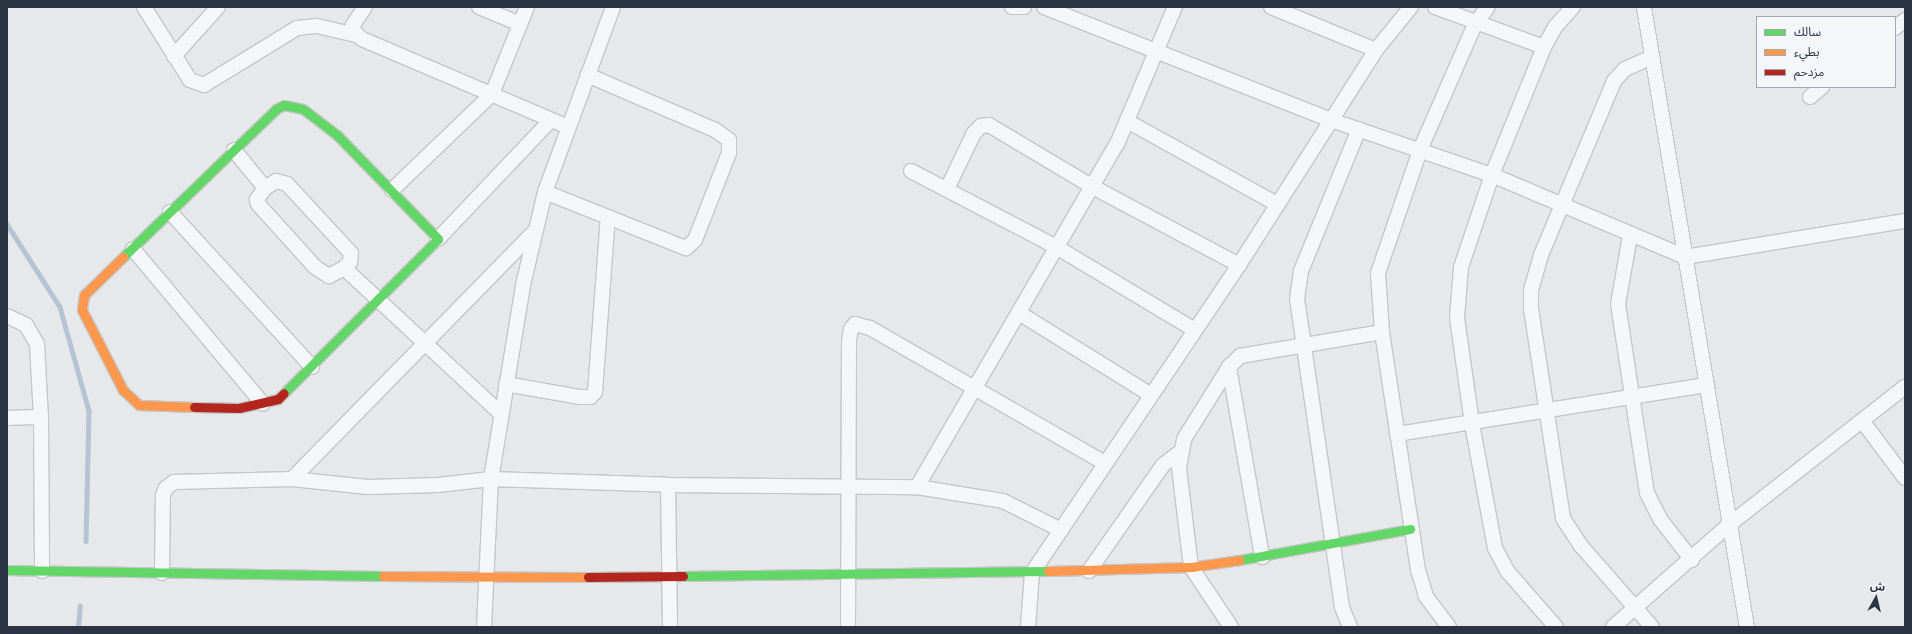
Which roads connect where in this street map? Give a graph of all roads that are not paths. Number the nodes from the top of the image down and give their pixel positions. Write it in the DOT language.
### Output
graph roads {
  1 [pos="144,7"];
  2 [pos="218,7"];
  3 [pos="365,7"];
  4 [pos="479,7"];
  5 [pos="527,7"];
  6 [pos="613,7"];
  7 [pos="1012,7"];
  8 [pos="1024,7"];
  9 [pos="1044,7"];
  10 [pos="1175,7"];
  11 [pos="1271,7"];
  12 [pos="1411,7"];
  13 [pos="1435,7"];
  14 [pos="1488,7"];
  15 [pos="1573,7"];
  16 [pos="1644,7"];
  17 [pos="1905,20"];
  18 [pos="520,24"];
  19 [pos="1475,24"];
  20 [pos="1896,27"];
  21 [pos="356,35"];
  22 [pos="1544,47"];
  23 [pos="1376,50"];
  24 [pos="1156,53"];
  25 [pos="174,56"];
  26 [pos="1652,57"];
  27 [pos="587,75"];
  28 [pos="1821,88"];
  29 [pos="492,94"];
  30 [pos="1810,96"];
  31 [pos="1331,120"];
  32 [pos="550,121"];
  33 [pos="1127,121"];
  34 [pos="566,126"];
  35 [pos="1359,129"];
  36 [pos="234,150"];
  37 [pos="1420,150"];
  38 [pos="911,171"];
  39 [pos="1492,175"];
  40 [pos="1093,187"];
  41 [pos="265,188"];
  42 [pos="947,189"];
  43 [pos="392,190"];
  44 [pos="544,192"];
  45 [pos="1277,204"];
  46 [pos="1563,205"];
  47 [pos="170,212"];
  48 [pos="608,217"];
  49 [pos="1905,221"];
  50 [pos="535,231"];
  51 [pos="1630,236"];
  52 [pos="438,239"];
  53 [pos="1058,248"];
  54 [pos="133,249"];
  55 [pos="1685,257"];
  56 [pos="1240,265"];
  57 [pos="344,268"];
  58 [pos="378,300"];
  59 [pos="1019,313"];
  60 [pos="7,316"];
  61 [pos="1195,330"];
  62 [pos="1382,332"];
  63 [pos="426,343"];
  64 [pos="1303,346"];
  65 [pos="312,367"];
  66 [pos="1229,367"];
  67 [pos="506,384"];
  68 [pos="1707,385"];
  69 [pos="1905,387"];
  70 [pos="976,388"];
  71 [pos="1151,394"];
  72 [pos="1630,398"];
  73 [pos="263,404"];
  74 [pos="1546,412"];
  75 [pos="501,414"];
  76 [pos="42,417"];
  77 [pos="7,418"];
  78 [pos="1863,422"];
  79 [pos="1472,424"];
  80 [pos="1397,434"];
  81 [pos="1179,453"];
  82 [pos="1105,463"];
  83 [pos="1905,478"];
  84 [pos="292,479"];
  85 [pos="491,479"];
  86 [pos="668,485"];
  87 [pos="849,485"];
  88 [pos="917,487"];
  89 [pos="1730,524"];
  90 [pos="1410,529"];
  91 [pos="1061,530"];
  92 [pos="1333,545"];
  93 [pos="1262,557"];
  94 [pos="1692,560"];
  95 [pos="1191,567"];
  96 [pos="7,570"];
  97 [pos="42,571"];
  98 [pos="1089,571"];
  99 [pos="162,573"];
  100 [pos="1032,573"];
  101 [pos="669,574"];
  102 [pos="848,574"];
  103 [pos="484,578"];
  104 [pos="1635,608"];
  105 [pos="484,627"];
  106 [pos="670,627"];
  107 [pos="848,627"];
  108 [pos="1028,627"];
  109 [pos="1232,627"];
  110 [pos="1350,627"];
  111 [pos="1449,627"];
  112 [pos="1556,627"];
  113 [pos="1613,627"];
  114 [pos="1652,627"];
  115 [pos="1746,627"];
  1 -- 25 [label="street"];
  2 -- 25 [label="street"];
  3 -- 21 [label="street"];
  4 -- 18 [label="street"];
  5 -- 18 [label="street"];
  6 -- 27 [label="street"];
  7 -- 8 [label="street"];
  9 -- 24 [label="street"];
  10 -- 24 [label="street"];
  11 -- 23 [label="street"];
  12 -- 23 [label="street"];
  13 -- 19 [label="street"];
  14 -- 19 [label="street"];
  15 -- 22 [label="street"];
  16 -- 26 [label="street"];
  17 -- 20 [label="street"];
  18 -- 29 [label="street"];
  19 -- 22 [label="street"];
  19 -- 37 [label="street"];
  21 -- 25 [label="street"];
  21 -- 29 [label="street"];
  22 -- 39 [label="street"];
  23 -- 31 [label="street"];
  24 -- 31 [label="street"];
  24 -- 33 [label="street"];
  26 -- 46 [label="street"];
  26 -- 55 [label="street"];
  27 -- 34 [label="street"];
  27 -- 48 [label="street"];
  28 -- 30 [label="street"];
  29 -- 32 [label="street"];
  29 -- 43 [label="street"];
  31 -- 35 [label="street"];
  31 -- 45 [label="street"];
  32 -- 34 [label="street"];
  32 -- 52 [label="street"];
  33 -- 40 [label="street"];
  33 -- 45 [label="street"];
  34 -- 44 [label="street"];
  35 -- 37 [label="street"];
  35 -- 64 [label="street"];
  36 -- 41 [label="street"];
  36 -- 43 [label="street"];
  36 -- 47 [label="street"];
  37 -- 39 [label="street"];
  37 -- 62 [label="street"];
  38 -- 42 [label="street"];
  39 -- 46 [label="street"];
  39 -- 79 [label="street"];
  40 -- 42 [label="street"];
  40 -- 53 [label="street"];
  40 -- 56 [label="street"];
  41 -- 57 [label="street"];
  41 -- 57 [label="street"];
  42 -- 53 [label="street"];
  43 -- 52 [label="street"];
  44 -- 48 [label="street"];
  44 -- 50 [label="street"];
  45 -- 56 [label="street"];
  46 -- 51 [label="street"];
  46 -- 74 [label="street"];
  47 -- 54 [label="street"];
  47 -- 65 [label="street"];
  48 -- 67 [label="street"];
  49 -- 55 [label="street"];
  50 -- 63 [label="street"];
  50 -- 67 [label="street"];
  51 -- 55 [label="street"];
  51 -- 72 [label="street"];
  52 -- 58 [label="street"];
  53 -- 59 [label="street"];
  53 -- 61 [label="street"];
  54 -- 73 [label="street"];
  54 -- 73 [label="street"];
  55 -- 68 [label="street"];
  56 -- 61 [label="street"];
  57 -- 58 [label="street"];
  58 -- 63 [label="street"];
  58 -- 65 [label="street"];
  59 -- 70 [label="street"];
  59 -- 71 [label="street"];
  60 -- 76 [label="street"];
  61 -- 71 [label="street"];
  62 -- 64 [label="street"];
  62 -- 80 [label="street"];
  63 -- 75 [label="street"];
  63 -- 84 [label="street"];
  64 -- 66 [label="street"];
  64 -- 92 [label="street"];
  65 -- 73 [label="street"];
  66 -- 81 [label="street"];
  66 -- 93 [label="street"];
  67 -- 75 [label="street"];
  68 -- 72 [label="street"];
  68 -- 89 [label="street"];
  69 -- 78 [label="street"];
  70 -- 82 [label="street"];
  70 -- 87 [label="street"];
  70 -- 88 [label="street"];
  71 -- 82 [label="street"];
  72 -- 74 [label="street"];
  72 -- 94 [label="street"];
  74 -- 79 [label="street"];
  74 -- 104 [label="street"];
  75 -- 85 [label="street"];
  76 -- 77 [label="street"];
  76 -- 97 [label="street"];
  78 -- 83 [label="street"];
  78 -- 89 [label="street"];
  79 -- 80 [label="street"];
  79 -- 112 [label="street"];
  80 -- 90 [label="street"];
  81 -- 95 [label="street"];
  81 -- 98 [label="street"];
  82 -- 91 [label="street"];
  84 -- 85 [label="street"];
  84 -- 99 [label="street"];
  85 -- 86 [label="street"];
  85 -- 103 [label="street"];
  86 -- 87 [label="street"];
  86 -- 101 [label="street"];
  87 -- 88 [label="street"];
  87 -- 102 [label="street"];
  88 -- 91 [label="street"];
  89 -- 94 [label="street"];
  89 -- 115 [label="street"];
  90 -- 92 [label="street"];
  90 -- 111 [label="street"];
  91 -- 100 [label="street"];
  92 -- 93 [label="street"];
  92 -- 110 [label="street"];
  93 -- 95 [label="street"];
  94 -- 104 [label="street"];
  95 -- 98 [label="street"];
  95 -- 109 [label="street"];
  96 -- 97 [label="street"];
  97 -- 99 [label="street"];
  98 -- 100 [label="street"];
  99 -- 103 [label="street"];
  100 -- 102 [label="street"];
  100 -- 108 [label="street"];
  101 -- 102 [label="street"];
  101 -- 103 [label="street"];
  101 -- 106 [label="street"];
  102 -- 107 [label="street"];
  103 -- 105 [label="street"];
  104 -- 113 [label="street"];
  104 -- 114 [label="street"];
}
